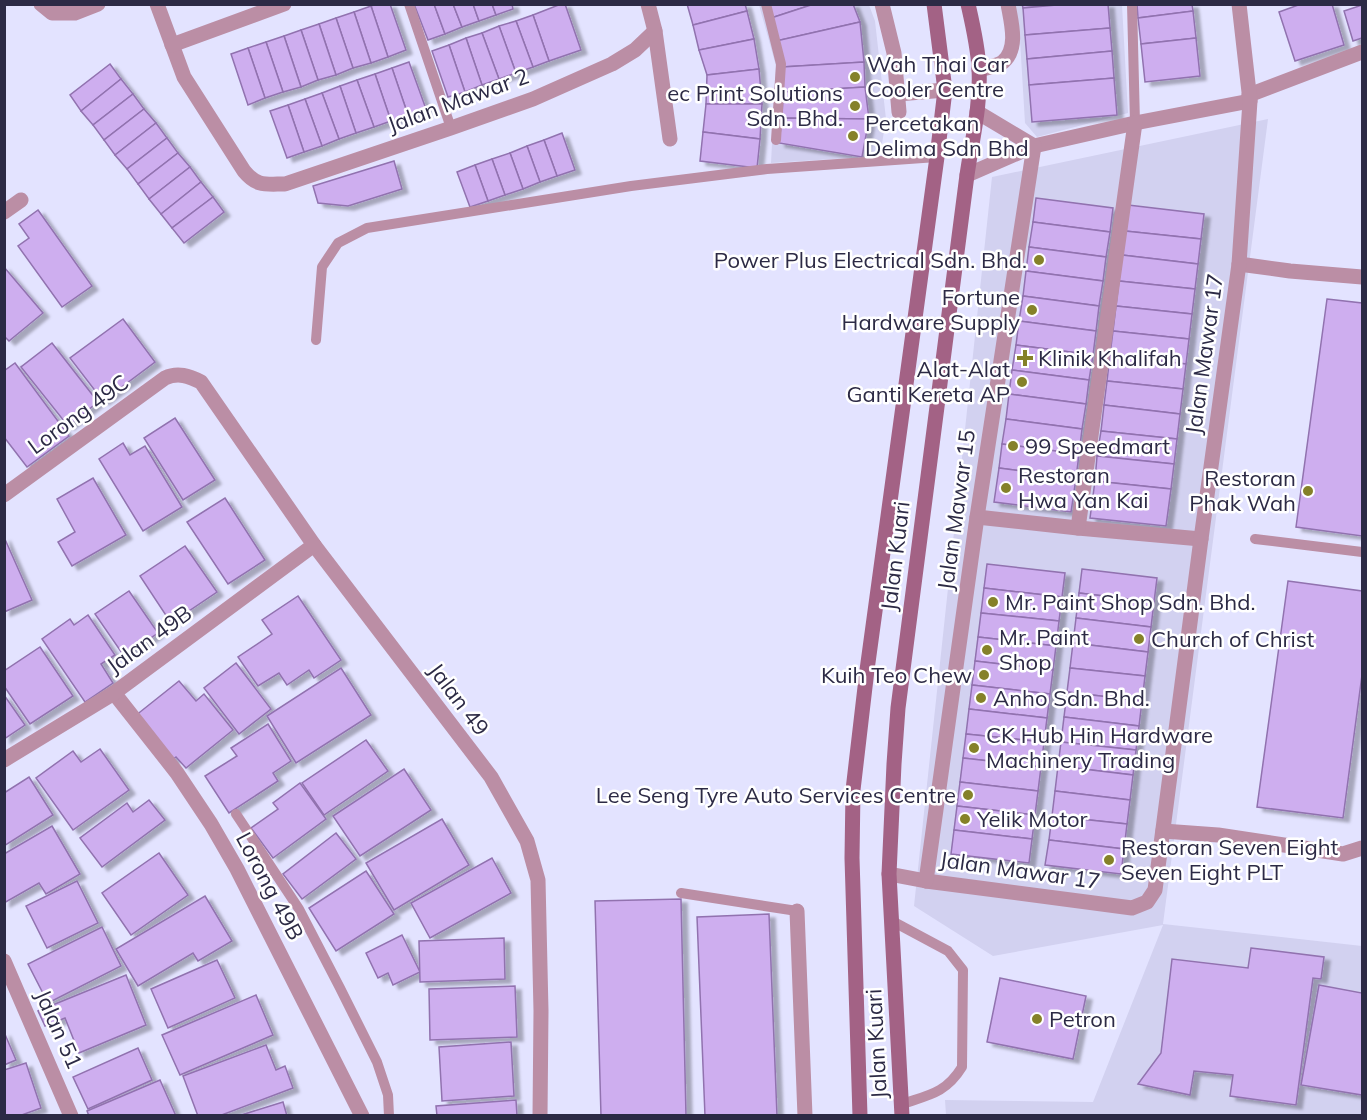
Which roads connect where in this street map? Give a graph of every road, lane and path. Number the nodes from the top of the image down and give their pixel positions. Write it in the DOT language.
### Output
graph roads {
  1 [pos="41,4"];
  2 [pos="98,4"];
  3 [pos="157,4"];
  4 [pos="284,4"];
  5 [pos="409,4"];
  6 [pos="648,4"];
  7 [pos="766,4"];
  8 [pos="882,4"];
  9 [pos="934,4"];
  10 [pos="968,4"];
  11 [pos="1008,4"];
  12 [pos="1132,4"];
  13 [pos="1239,4"];
  14 [pos="655,31"];
  15 [pos="172,45"];
  16 [pos="1362,52"];
  17 [pos="979,70"];
  18 [pos="945,90"];
  19 [pos="898,94"];
  20 [pos="1250,98"];
  21 [pos="900,112"];
  22 [pos="977,112"];
  23 [pos="1135,123"];
  24 [pos="451,128"];
  25 [pos="670,139"];
  26 [pos="776,140"];
  27 [pos="1034,146"];
  28 [pos="937,157"];
  29 [pos="967,175"];
  30 [pos="21,200"];
  31 [pos="4,212"];
  32 [pos="1239,264"];
  33 [pos="1362,277"];
  34 [pos="316,340"];
  35 [pos="180,375"];
  36 [pos="4,495"];
  37 [pos="977,517"];
  38 [pos="1078,528"];
  39 [pos="1201,539"];
  40 [pos="1255,539"];
  41 [pos="314,545"];
  42 [pos="1362,552"];
  43 [pos="114,693"];
  44 [pos="4,760"];
  45 [pos="236,814"];
  46 [pos="1163,831"];
  47 [pos="1362,848"];
  48 [pos="889,874"];
  49 [pos="926,880"];
  50 [pos="681,893"];
  51 [pos="797,911"];
  52 [pos="892,921"];
  53 [pos="4,961"];
  54 [pos="902,1110"];
  55 [pos="72,1116"];
  56 [pos="362,1116"];
  57 [pos="389,1116"];
  58 [pos="540,1116"];
  59 [pos="805,1116"];
  60 [pos="860,1116"];
  1 -- 2 [label="street"];
  3 -- 15 [label="street"];
  4 -- 15 [label="street"];
  5 -- 24 [label="lane"];
  6 -- 14 [label="street"];
  7 -- 26 [label="lane"];
  8 -- 19 [label="street"];
  9 -- 18 [label="street, Jalan Kuari"];
  10 -- 17 [label="street, Jalan Kuari"];
  11 -- 17 [label="street"];
  12 -- 23 [label="lane"];
  13 -- 20 [label="street"];
  14 -- 24 [label="street, Jalan Mawar 2"];
  14 -- 25 [label="street"];
  15 -- 24 [label="street, Jalan Mawar 2"];
  16 -- 20 [label="street"];
  17 -- 22 [label="street, Jalan Kuari"];
  18 -- 19 [label="street"];
  18 -- 28 [label="street, Jalan Kuari"];
  19 -- 21 [label="street"];
  20 -- 23 [label="street"];
  20 -- 32 [label="street, Jalan Mawar 17"];
  22 -- 27 [label="street"];
  22 -- 29 [label="street, Jalan Kuari"];
  23 -- 27 [label="street"];
  23 -- 38 [label="street"];
  27 -- 29 [label="street"];
  27 -- 37 [label="street, Jalan Mawar 15"];
  28 -- 34 [label="lane"];
  28 -- 60 [label="street, Jalan Kuari"];
  29 -- 48 [label="street, Jalan Kuari"];
  30 -- 31 [label="street"];
  32 -- 33 [label="street"];
  32 -- 39 [label="street, Jalan Mawar 17"];
  35 -- 36 [label="street, Lorong 49C"];
  35 -- 41 [label="street, Jalan 49"];
  37 -- 38 [label="street"];
  37 -- 49 [label="street, Jalan Mawar 15"];
  38 -- 39 [label="street"];
  39 -- 46 [label="street, Jalan Mawar 17"];
  40 -- 42 [label="lane"];
  41 -- 43 [label="street, Jalan 49B"];
  41 -- 58 [label="street, Jalan 49"];
  43 -- 44 [label="street, Jalan 49B"];
  43 -- 56 [label="street, Lorong 49B"];
  45 -- 57 [label="lane, Lorong 49B"];
  46 -- 47 [label="street"];
  46 -- 49 [label="street, Jalan Mawar 17"];
  48 -- 49 [label="street, Jalan Mawar 17"];
  48 -- 52 [label="street, Jalan Kuari"];
  50 -- 51 [label="lane"];
  51 -- 59 [label="street"];
  52 -- 54 [label="street, Jalan Kuari"];
  52 -- 54 [label="lane"];
  53 -- 55 [label="street, Jalan 51"];
}
